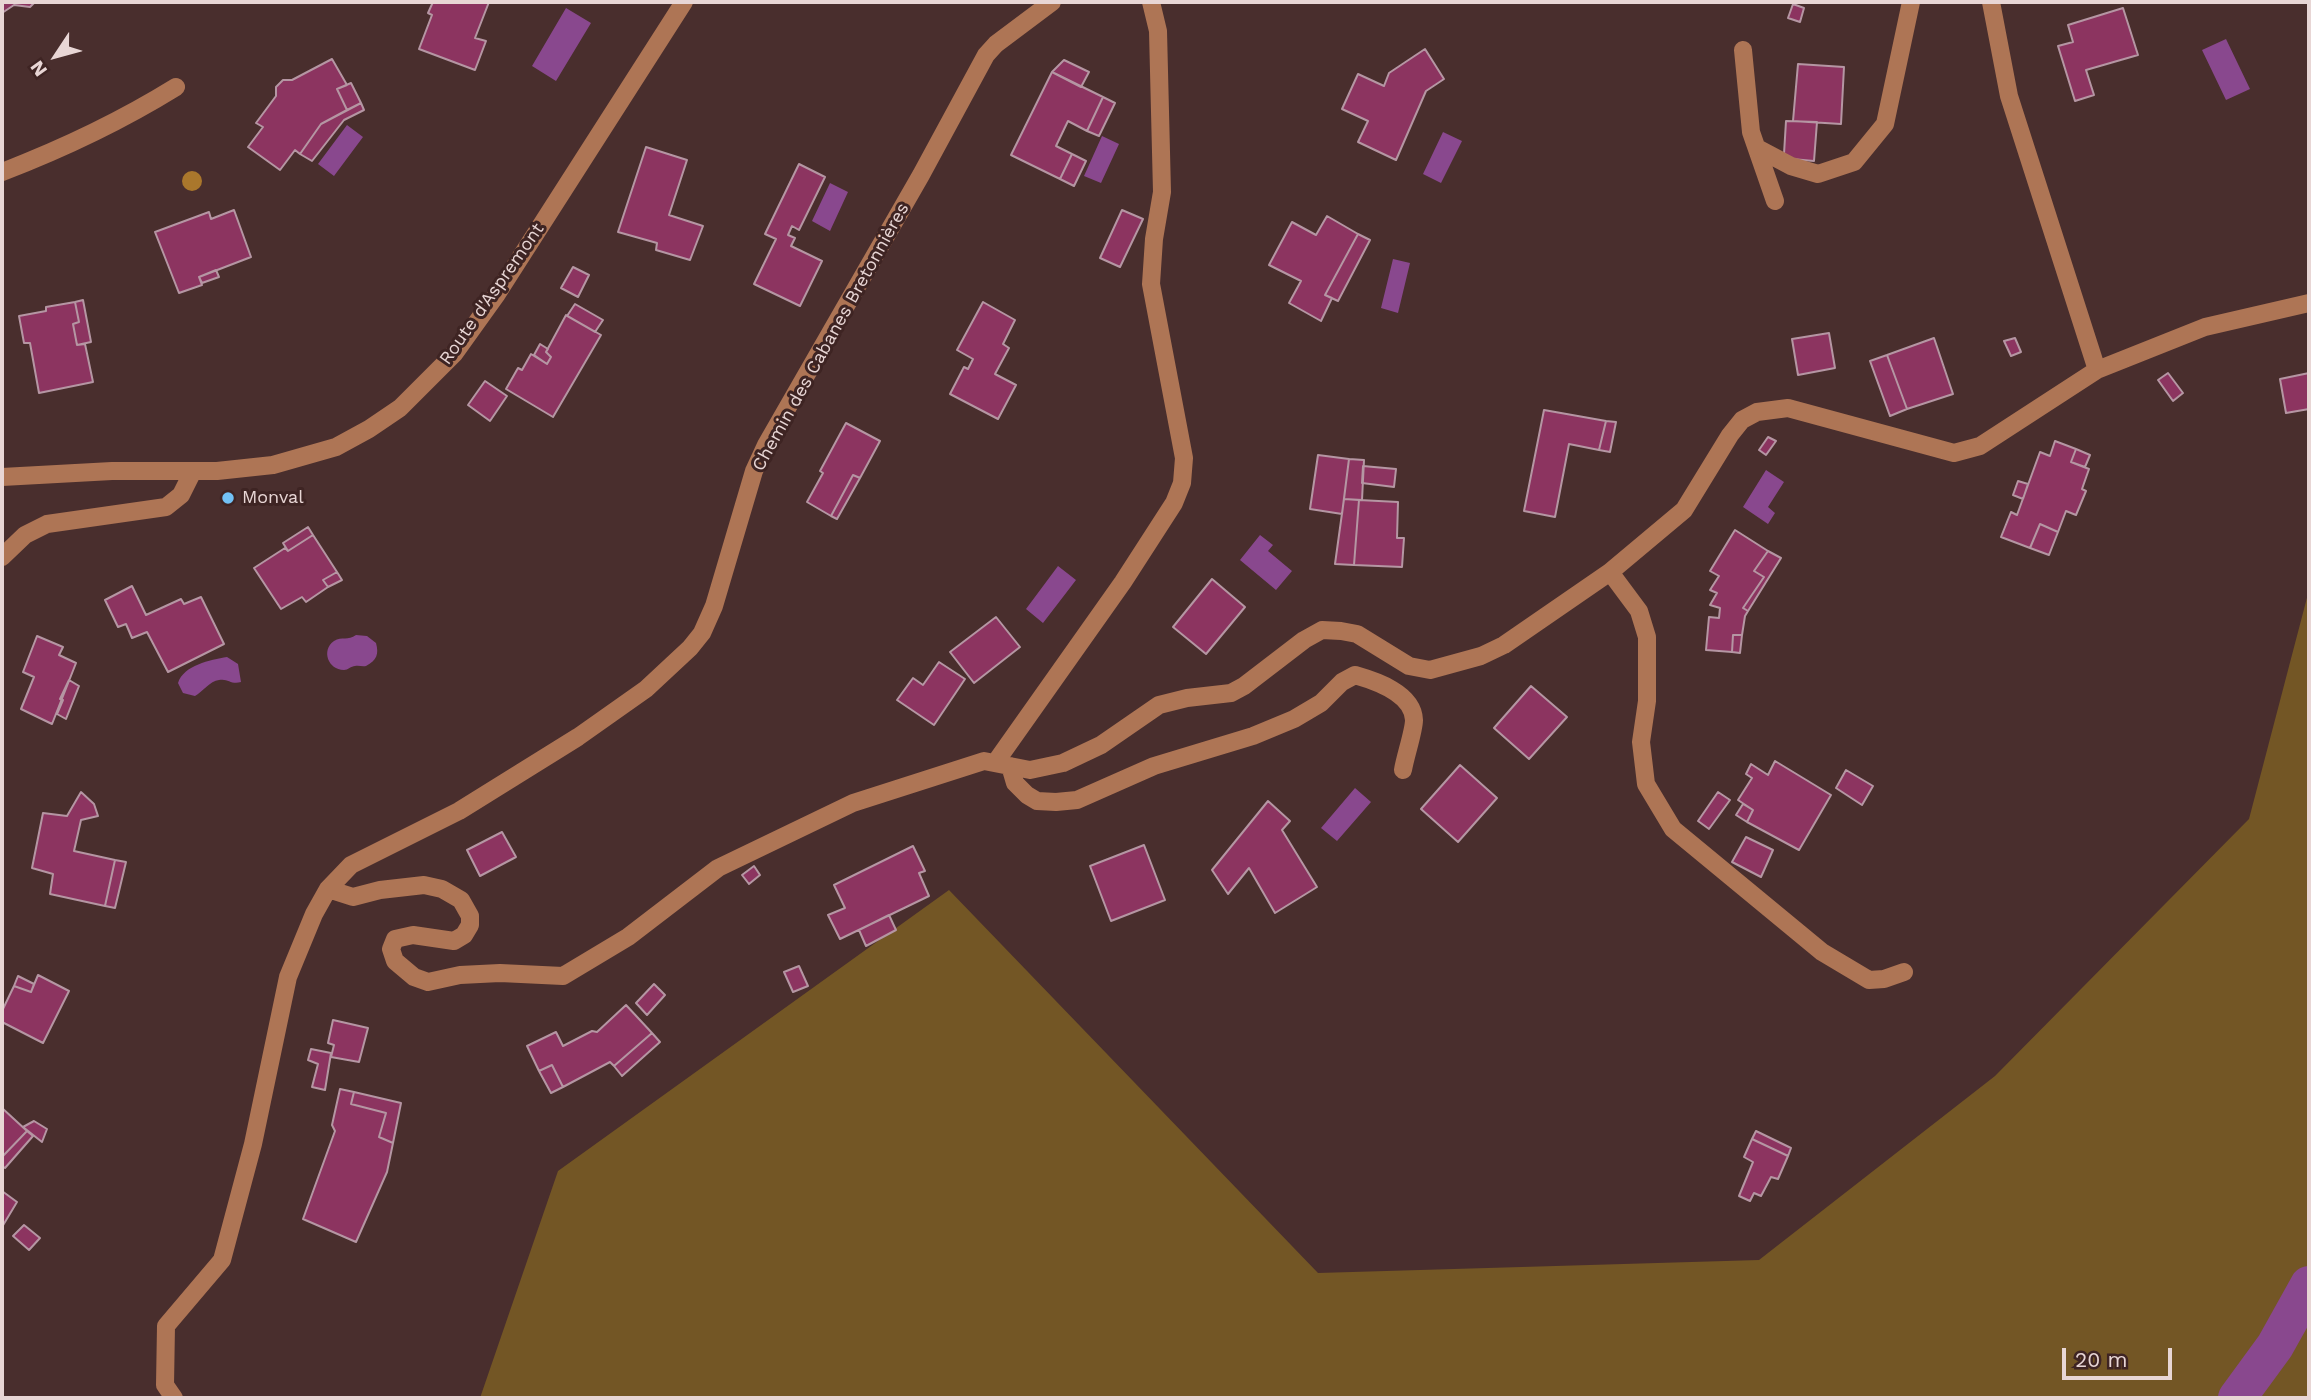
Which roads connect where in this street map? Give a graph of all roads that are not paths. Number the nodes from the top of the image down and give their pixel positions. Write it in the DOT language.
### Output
graph roads {
  1 [pos="684,2"];
  2 [pos="1052,2"];
  3 [pos="1151,2"];
  4 [pos="1911,2"];
  5 [pos="1991,2"];
  6 [pos="1743,50"];
  7 [pos="176,87"];
  8 [pos="1757,148"];
  9 [pos="2,173"];
  10 [pos="1775,201"];
  11 [pos="2309,303"];
  12 [pos="2097,370"];
  13 [pos="192,472"];
  14 [pos="2,477"];
  15 [pos="2,557"];
  16 [pos="1610,572"];
  17 [pos="1003,764"];
  18 [pos="1403,770"];
  19 [pos="328,889"];
  20 [pos="1904,972"];
  21 [pos="174,1398"];
  1 -- 13 [label="street, Route d'Aspremont"];
  2 -- 19 [label="street, Chemin des Cabanes Bretonnières"];
  3 -- 17 [label="street"];
  4 -- 8 [label="street"];
  5 -- 12 [label="street"];
  6 -- 8 [label="street"];
  7 -- 9 [label="street"];
  8 -- 10 [label="street"];
  11 -- 12 [label="street"];
  12 -- 16 [label="street"];
  13 -- 14 [label="street, Route d'Aspremont"];
  13 -- 15 [label="street"];
  16 -- 17 [label="street"];
  16 -- 20 [label="street"];
  17 -- 18 [label="street"];
  17 -- 19 [label="street"];
  19 -- 21 [label="street, Chemin des Cabanes Bretonnières"];
}
